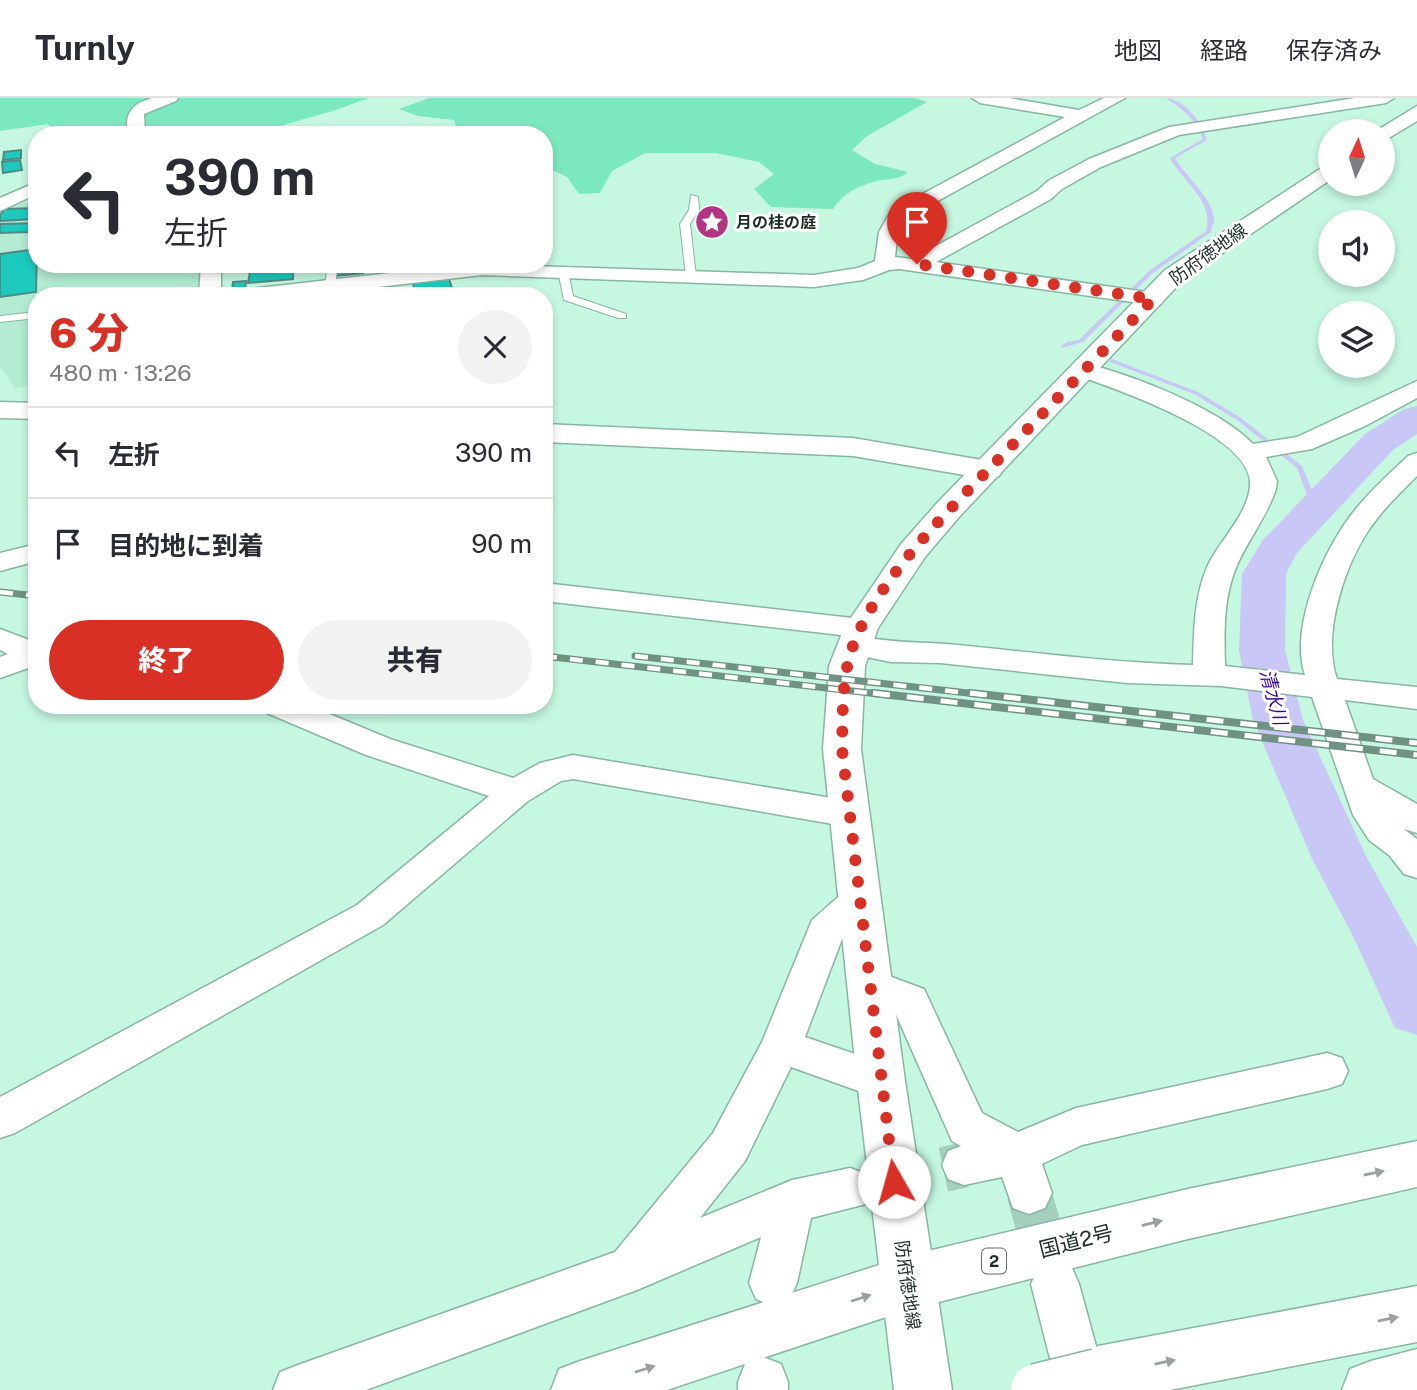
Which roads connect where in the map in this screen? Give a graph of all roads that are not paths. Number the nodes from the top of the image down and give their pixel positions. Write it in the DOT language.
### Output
graph roads {
  1 [pos="170,98"];
  2 [pos="980,98"];
  3 [pos="1117,98"];
  4 [pos="1386,98"];
  5 [pos="1417,112"];
  6 [pos="1081,115"];
  7 [pos="134,126"];
  8 [pos="1395,127"];
  9 [pos="1318,179"];
  10 [pos="28,191"];
  11 [pos="694,197"];
  12 [pos="0,205"];
  13 [pos="885,264"];
  14 [pos="917,264"];
  15 [pos="553,270"];
  16 [pos="563,271"];
  17 [pos="381,273"];
  18 [pos="331,275"];
  19 [pos="691,276"];
  20 [pos="280,287"];
  21 [pos="1153,299"];
  22 [pos="28,316"];
  23 [pos="622,316"];
  24 [pos="0,319"];
  25 [pos="1084,370"];
  26 [pos="1417,388"];
  27 [pos="1391,401"];
  28 [pos="0,410"];
  29 [pos="28,411"];
  30 [pos="1417,412"];
  31 [pos="553,433"];
  32 [pos="1249,452"];
  33 [pos="1417,461"];
  34 [pos="988,470"];
  35 [pos="28,554"];
  36 [pos="0,562"];
  37 [pos="553,593"];
  38 [pos="857,636"];
  39 [pos="0,639"];
  40 [pos="28,650"];
  41 [pos="28,657"];
  42 [pos="0,668"];
  43 [pos="1215,676"];
  44 [pos="1314,686"];
  45 [pos="1417,698"];
  46 [pos="299,714"];
  47 [pos="1359,787"];
  48 [pos="516,792"];
  49 [pos="850,814"];
  50 [pos="1417,820"];
  51 [pos="1417,864"];
  52 [pos="859,900"];
  53 [pos="870,985"];
  54 [pos="781,1046"];
  55 [pos="1327,1071"];
  56 [pos="881,1081"];
  57 [pos="0,1119"];
  58 [pos="1417,1164"];
  59 [pos="964,1165"];
  60 [pos="1023,1173"];
  61 [pos="850,1189"];
  62 [pos="792,1201"];
  63 [pos="631,1269"];
  64 [pos="773,1283"];
  65 [pos="907,1283"];
  66 [pos="1055,1284"];
  67 [pos="1417,1314"];
  68 [pos="1417,1378"];
  69 [pos="1090,1383"];
  70 [pos="298,1390"];
  71 [pos="580,1390"];
  72 [pos="923,1390"];
  73 [pos="1037,1390"];
  74 [pos="1371,1390"];
  1 -- 7 [label="street"];
  2 -- 6 [label="street"];
  3 -- 6 [label="street"];
  4 -- 14 [label="street"];
  5 -- 8 [label="main road"];
  6 -- 13 [label="street"];
  9 -- 21 [label="main road, 防府徳地線"];
  10 -- 12 [label="street"];
  11 -- 19 [label="lane"];
  13 -- 14 [label="street"];
  13 -- 19 [label="street"];
  14 -- 21 [label="street"];
  15 -- 16 [label="street"];
  16 -- 19 [label="street"];
  16 -- 23 [label="lane"];
  17 -- 18 [label="street"];
  18 -- 20 [label="street"];
  21 -- 25 [label="main road, 防府徳地線"];
  22 -- 24 [label="lane"];
  25 -- 32 [label="street"];
  25 -- 34 [label="main road, 防府徳地線"];
  26 -- 27 [label="street"];
  27 -- 30 [label="street"];
  27 -- 32 [label="street"];
  28 -- 29 [label="main road"];
  31 -- 34 [label="main road"];
  32 -- 43 [label="street"];
  33 -- 44 [label="street"];
  34 -- 38 [label="main road, 防府徳地線"];
  35 -- 36 [label="street"];
  37 -- 38 [label="street"];
  38 -- 43 [label="street"];
  38 -- 49 [label="main road, 防府徳地線"];
  39 -- 40 [label="street"];
  41 -- 42 [label="street"];
  43 -- 44 [label="street"];
  44 -- 45 [label="street"];
  44 -- 47 [label="street"];
  46 -- 48 [label="street"];
  47 -- 50 [label="street"];
  47 -- 51 [label="street"];
  48 -- 49 [label="street"];
  48 -- 57 [label="street"];
  49 -- 52 [label="main road, 防府徳地線"];
  52 -- 53 [label="main road, 防府徳地線"];
  52 -- 54 [label="street"];
  53 -- 56 [label="main road, 防府徳地線"];
  53 -- 60 [label="street"];
  54 -- 56 [label="street"];
  54 -- 63 [label="street"];
  55 -- 60 [label="street"];
  56 -- 65 [label="main road, 防府徳地線"];
  65 -- 58 [label="main road, 国道2号 / 2, one-way"];
  59 -- 60 [label="street"];
  61 -- 62 [label="street"];
  62 -- 63 [label="street"];
  62 -- 64 [label="street"];
  63 -- 70 [label="street"];
  71 -- 65 [label="main road, 国道2号 / 2, one-way"];
  65 -- 72 [label="main road, 防府徳地線"];
  66 -- 69 [label="street"];
  69 -- 67 [label="main road, one-way"];
  68 -- 74 [label="main road"];
  69 -- 73 [label="main road, bridge"];
}
